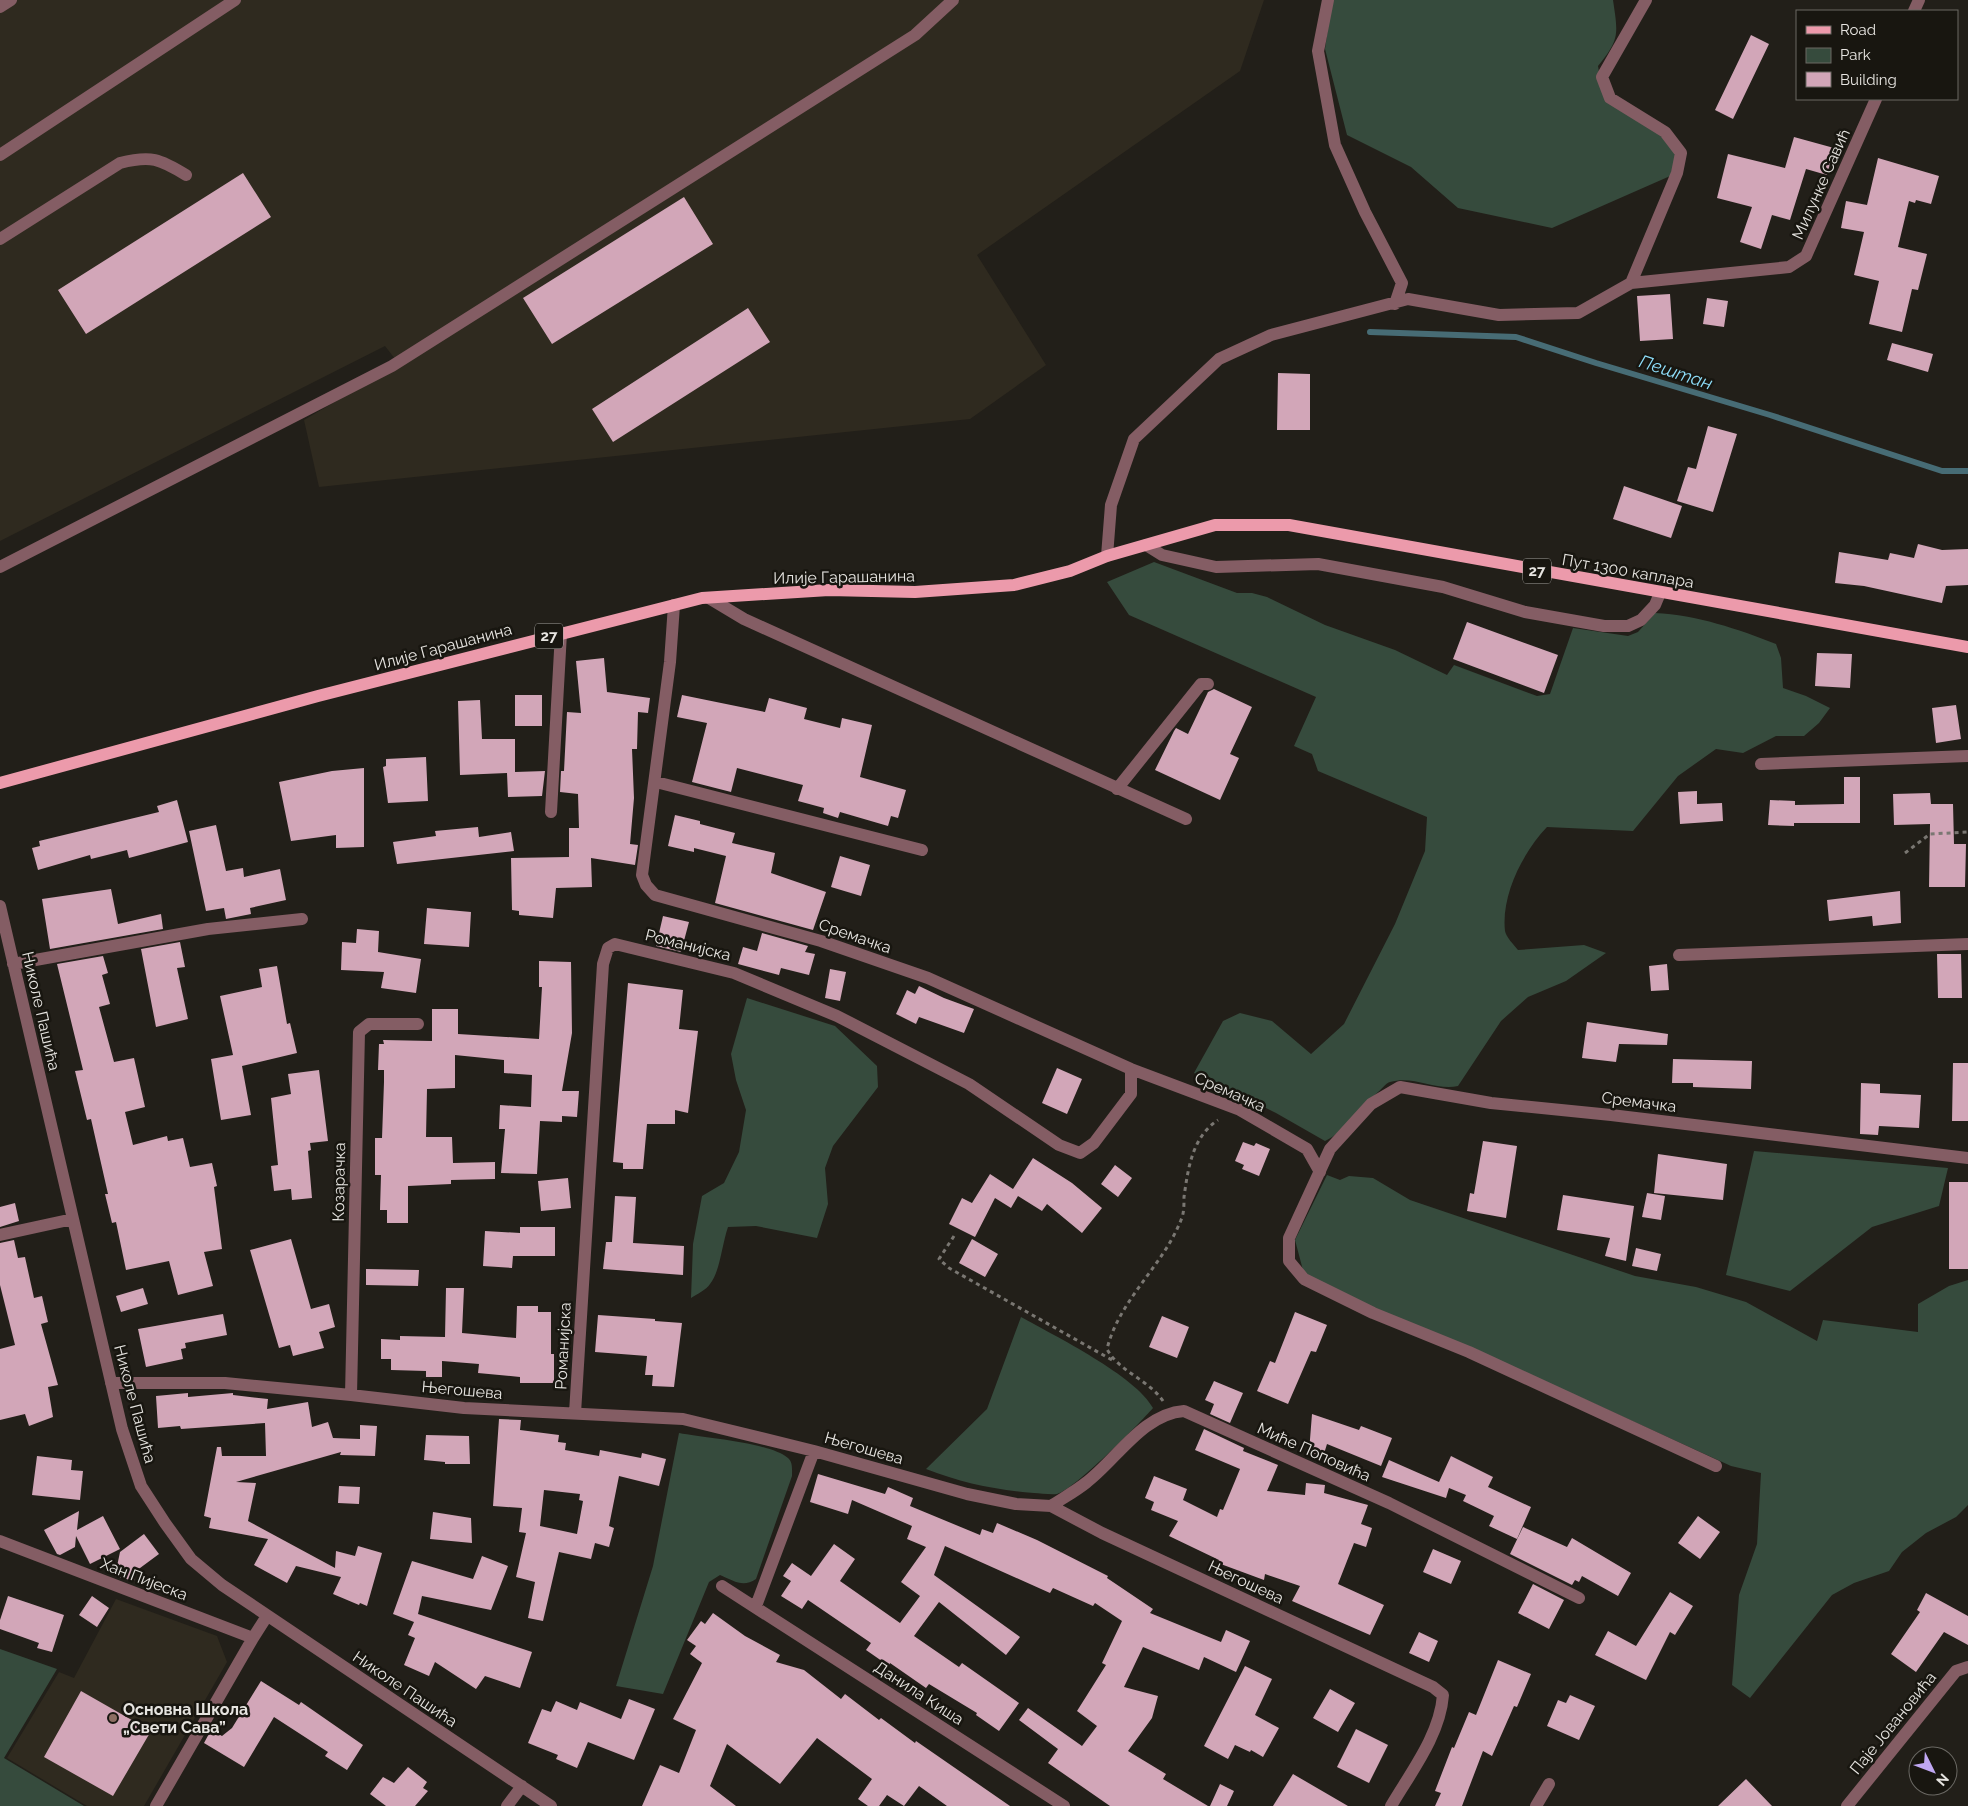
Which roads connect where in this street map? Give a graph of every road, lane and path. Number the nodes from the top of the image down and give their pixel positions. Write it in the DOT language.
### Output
graph roads {
  1 [pos="10,0"];
  2 [pos="235,0"];
  3 [pos="953,0"];
  4 [pos="1328,0"];
  5 [pos="1646,0"];
  6 [pos="0,7"];
  7 [pos="1876,100"];
  8 [pos="0,155"];
  9 [pos="186,175"];
  10 [pos="0,239"];
  11 [pos="1631,283"];
  12 [pos="1395,304"];
  13 [pos="1146,545"];
  14 [pos="1107,556"];
  15 [pos="0,567"];
  16 [pos="1660,593"];
  17 [pos="709,598"];
  18 [pos="674,605"];
  19 [pos="561,633"];
  20 [pos="1968,647"];
  21 [pos="1208,684"];
  22 [pos="1968,756"];
  23 [pos="1761,764"];
  24 [pos="656,782"];
  25 [pos="0,783"];
  26 [pos="1118,790"];
  27 [pos="551,812"];
  28 [pos="1186,819"];
  29 [pos="1968,832"];
  30 [pos="922,850"];
  31 [pos="1904,853"];
  32 [pos="0,906"];
  33 [pos="302,919"];
  34 [pos="1968,944"];
  35 [pos="1679,955"];
  36 [pos="13,964"];
  37 [pos="418,1024"];
  38 [pos="1131,1069"];
  39 [pos="1240,1110"];
  40 [pos="1307,1148"];
  41 [pos="1330,1149"];
  42 [pos="1968,1158"];
  43 [pos="1320,1172"];
  44 [pos="73,1219"];
  45 [pos="0,1236"];
  46 [pos="954,1236"];
  47 [pos="1113,1361"];
  48 [pos="110,1383"];
  49 [pos="351,1394"];
  50 [pos="1170,1412"];
  51 [pos="575,1413"];
  52 [pos="814,1451"];
  53 [pos="1716,1466"];
  54 [pos="1051,1506"];
  55 [pos="0,1541"];
  56 [pos="722,1586"];
  57 [pos="1579,1598"];
  58 [pos="756,1606"];
  59 [pos="267,1616"];
  60 [pos="253,1638"];
  61 [pos="1968,1667"];
  62 [pos="1549,1784"];
  63 [pos="522,1786"];
  64 [pos="156,1806"];
  65 [pos="507,1806"];
  66 [pos="551,1806"];
  67 [pos="1064,1806"];
  68 [pos="1391,1806"];
  69 [pos="1536,1806"];
  70 [pos="1848,1806"];
  1 -- 6 [label="street"];
  2 -- 8 [label="street"];
  3 -- 15 [label="street"];
  4 -- 12 [label="street"];
  5 -- 11 [label="street"];
  7 -- 11 [label="street, Милунке Савић"];
  9 -- 10 [label="street"];
  11 -- 12 [label="street"];
  12 -- 14 [label="street"];
  13 -- 14 [label="main road, Пут 1300 каплара / 27"];
  13 -- 16 [label="main road, Пут 1300 каплара / 27"];
  13 -- 16 [label="street"];
  14 -- 17 [label="main road, Илије Гарашанина / 27"];
  16 -- 20 [label="main road, Пут 1300 каплара / 27"];
  17 -- 18 [label="main road, Илије Гарашанина / 27"];
  17 -- 26 [label="street"];
  18 -- 19 [label="main road, Илије Гарашанина / 27"];
  18 -- 24 [label="street, Сремачка"];
  19 -- 25 [label="main road, Илије Гарашанина / 27"];
  19 -- 27 [label="street"];
  21 -- 26 [label="street"];
  22 -- 23 [label="street"];
  24 -- 30 [label="street"];
  24 -- 38 [label="street, Сремачка"];
  26 -- 28 [label="street"];
  29 -- 31 [label="path"];
  32 -- 36 [label="street, Николе Пашића"];
  33 -- 36 [label="street"];
  34 -- 35 [label="street"];
  36 -- 44 [label="street, Николе Пашића"];
  37 -- 49 [label="street, Козарачка"];
  38 -- 39 [label="street, Сремачка"];
  38 -- 51 [label="street, Романијска"];
  39 -- 40 [label="street, Сремачка"];
  39 -- 47 [label="path"];
  40 -- 41 [label="street, Сремачка"];
  40 -- 43 [label="street"];
  41 -- 42 [label="street, Сремачка"];
  41 -- 43 [label="street, Сремачка"];
  43 -- 53 [label="street"];
  44 -- 45 [label="street"];
  44 -- 48 [label="street, Николе Пашића"];
  46 -- 47 [label="path"];
  47 -- 50 [label="path"];
  48 -- 49 [label="street, Његошева"];
  48 -- 59 [label="street, Николе Пашића"];
  49 -- 51 [label="street, Његошева"];
  50 -- 54 [label="street"];
  50 -- 57 [label="street, Миће Поповића"];
  51 -- 52 [label="street, Његошева"];
  52 -- 54 [label="street, Његошева"];
  52 -- 58 [label="street"];
  54 -- 68 [label="street, Његошева"];
  55 -- 60 [label="street, Хан Пијеска"];
  56 -- 58 [label="street, Данила Киша"];
  58 -- 67 [label="street, Данила Киша"];
  59 -- 60 [label="street"];
  59 -- 63 [label="street, Николе Пашића"];
  60 -- 64 [label="street"];
  61 -- 70 [label="street, Паје Јовановића"];
  62 -- 69 [label="street"];
  63 -- 65 [label="street"];
  63 -- 66 [label="street, Николе Пашића"];
}
